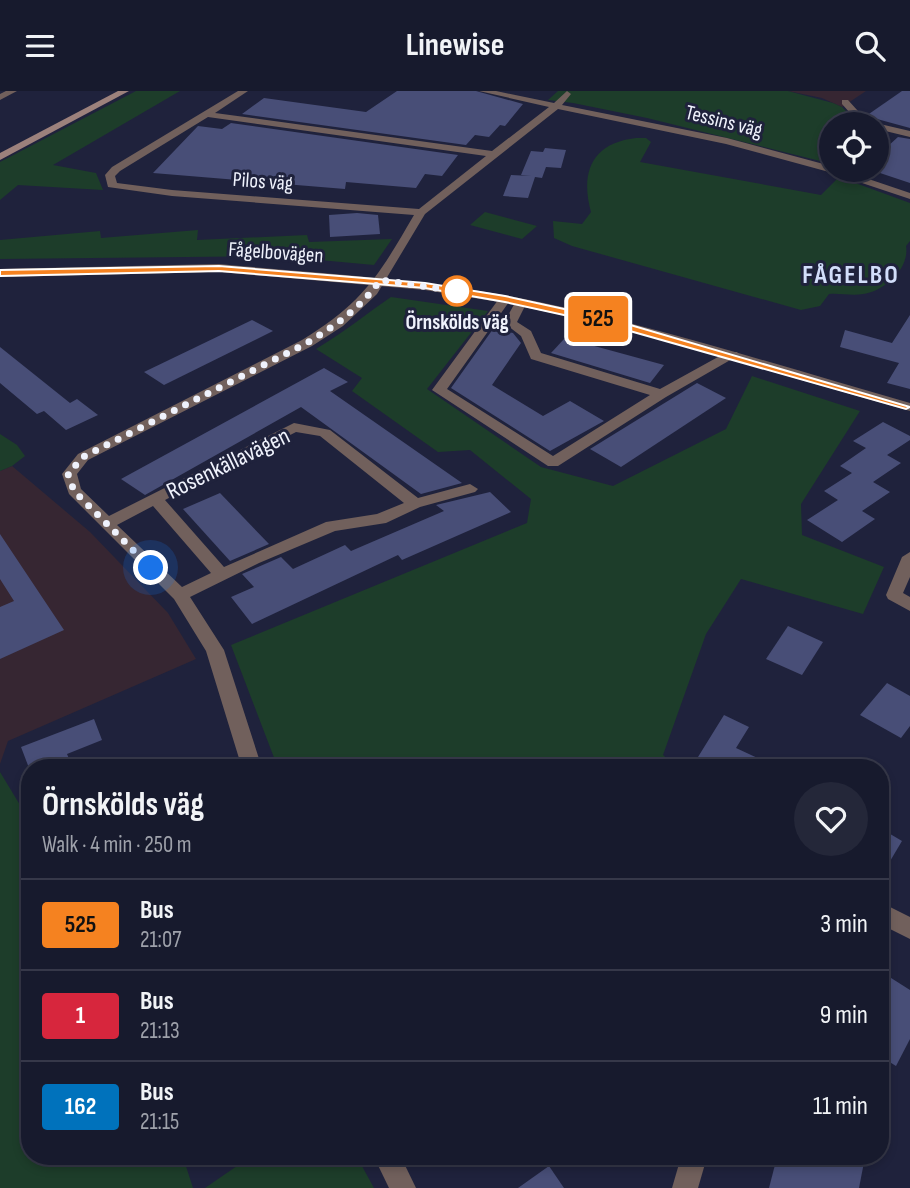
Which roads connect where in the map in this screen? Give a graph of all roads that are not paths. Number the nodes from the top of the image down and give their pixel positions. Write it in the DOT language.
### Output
graph roads {
  1 [pos="13,91"];
  2 [pos="125,91"];
  3 [pos="244,91"];
  4 [pos="483,91"];
  5 [pos="568,94"];
  6 [pos="0,97"];
  7 [pos="845,103"];
  8 [pos="557,105"];
  9 [pos="854,112"];
  10 [pos="205,114"];
  11 [pos="889,129"];
  12 [pos="910,134"];
  13 [pos="492,155"];
  14 [pos="0,157"];
  15 [pos="819,166"];
  16 [pos="868,182"];
  17 [pos="910,196"];
  18 [pos="421,212"];
  19 [pos="0,273"];
  20 [pos="380,280"];
  21 [pos="505,299"];
  22 [pos="521,302"];
  23 [pos="732,355"];
  24 [pos="661,394"];
  25 [pos="910,407"];
  26 [pos="470,489"];
  27 [pos="155,498"];
  28 [pos="415,504"];
  29 [pos="106,524"];
  30 [pos="910,557"];
  31 [pos="222,575"];
  32 [pos="180,595"];
  33 [pos="910,605"];
  34 [pos="249,759"];
  35 [pos="889,917"];
  36 [pos="910,929"];
  37 [pos="391,1165"];
  38 [pos="692,1165"];
  39 [pos="403,1188"];
  40 [pos="685,1188"];
  1 -- 6 [label="street"];
  2 -- 14 [label="main road"];
  3 -- 10 [label="street"];
  4 -- 8 [label="street, Tessins väg"];
  5 -- 8 [label="street"];
  7 -- 9 [label="street"];
  8 -- 13 [label="street"];
  8 -- 15 [label="street, Tessins väg"];
  10 -- 13 [label="street"];
  10 -- 18 [label="street, Pilos väg"];
  11 -- 12 [label="street"];
  13 -- 18 [label="street"];
  16 -- 17 [label="street, Tessins väg"];
  18 -- 20 [label="street"];
  19 -- 20 [label="street, Fågelbovägen"];
  20 -- 21 [label="street, Fågelbovägen"];
  20 -- 29 [label="street"];
  21 -- 22 [label="street, Fågelbovägen"];
  21 -- 24 [label="street"];
  22 -- 23 [label="street, Fågelbovägen"];
  22 -- 24 [label="street"];
  23 -- 24 [label="street"];
  23 -- 25 [label="street, Fågelbovägen"];
  26 -- 28 [label="street"];
  27 -- 28 [label="street, Rosenkällavägen"];
  27 -- 29 [label="street, Rosenkällavägen"];
  27 -- 31 [label="street"];
  28 -- 31 [label="street"];
  29 -- 32 [label="street"];
  30 -- 33 [label="street"];
  31 -- 32 [label="street"];
  32 -- 34 [label="street"];
  35 -- 36 [label="street"];
  37 -- 39 [label="street"];
  38 -- 40 [label="street"];
}
